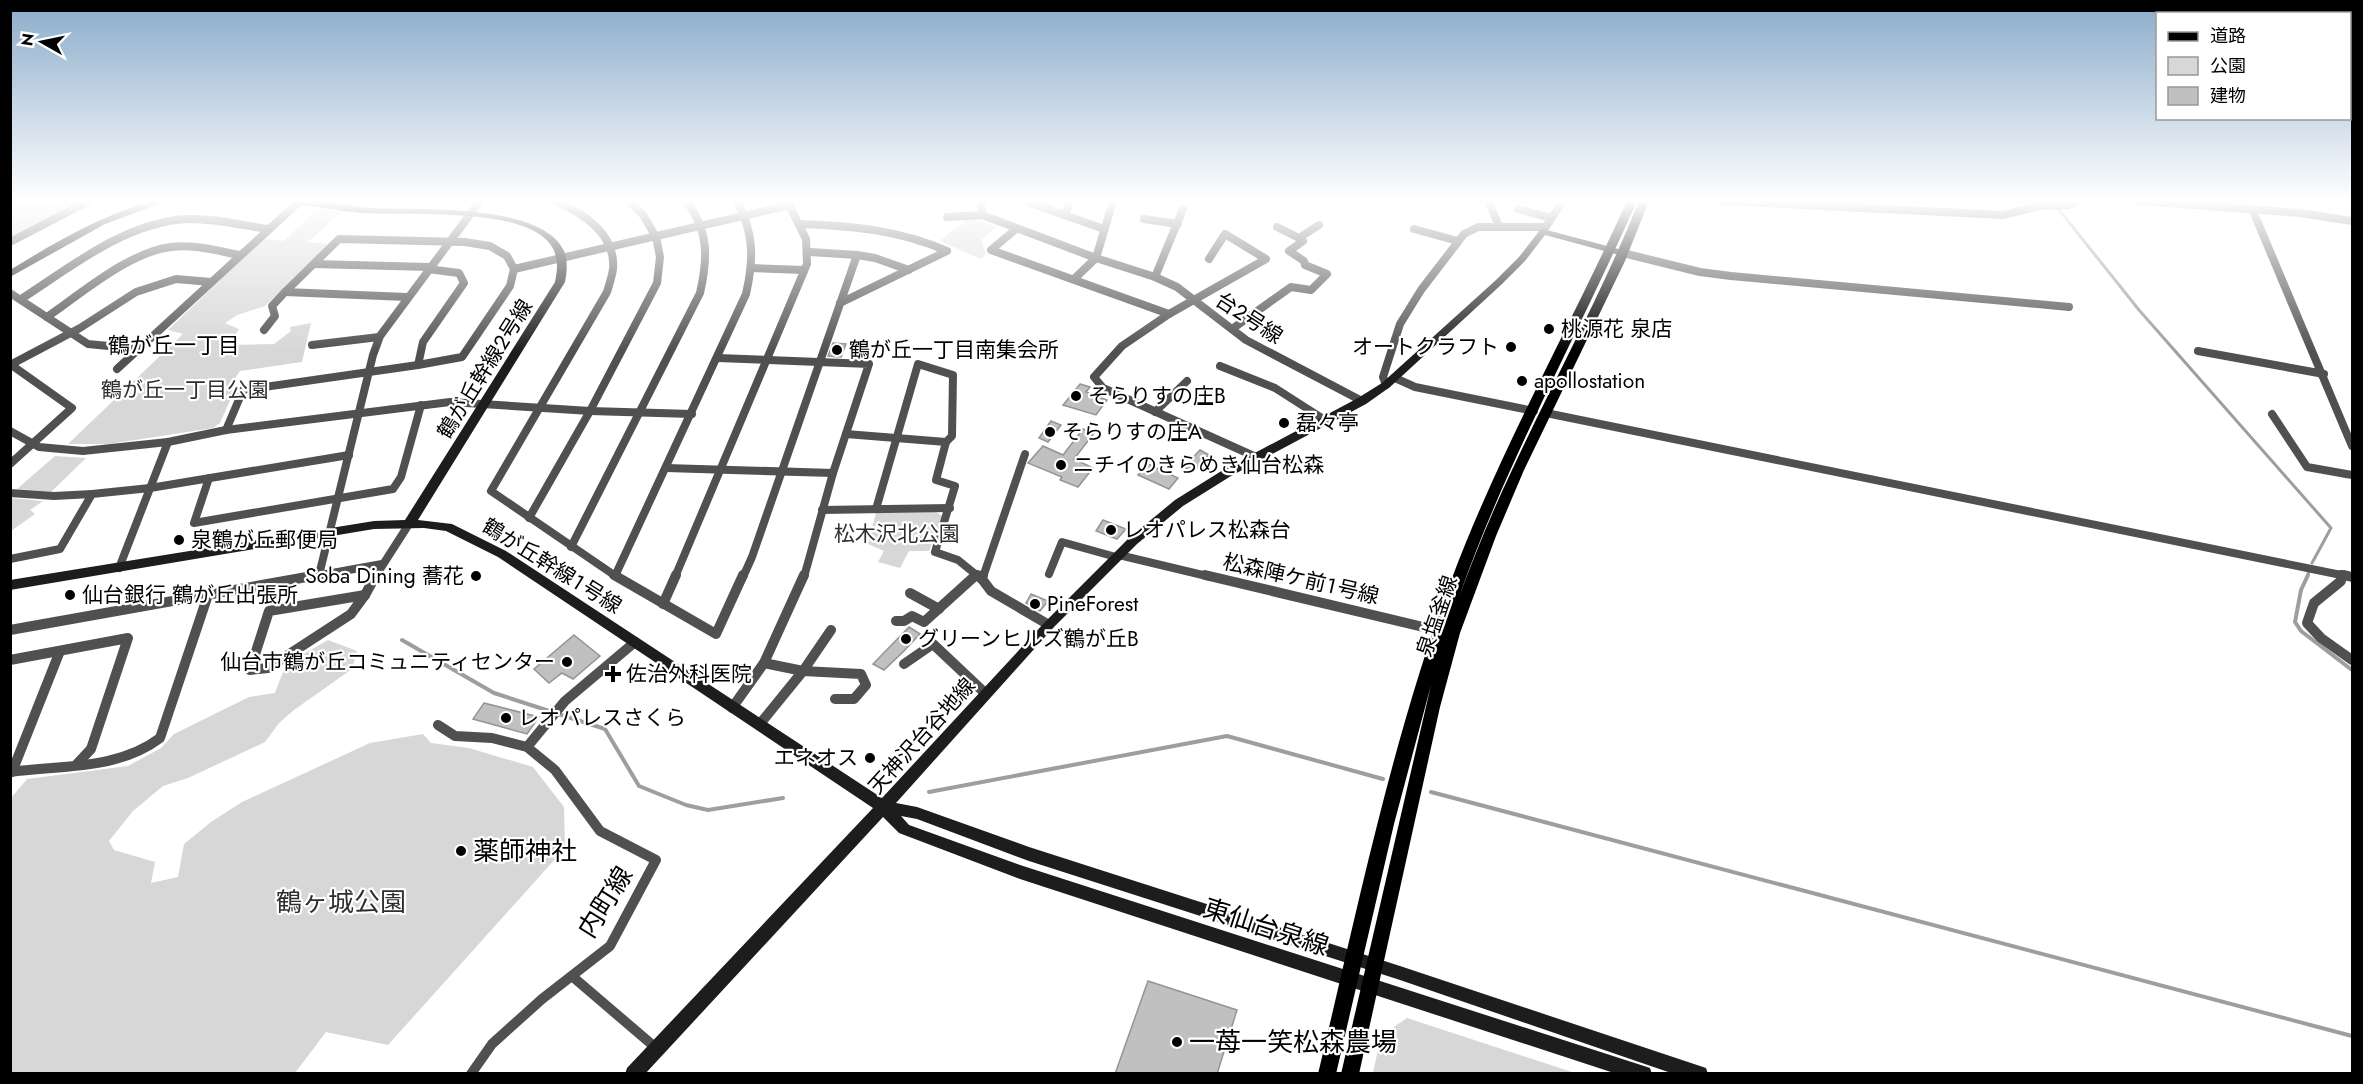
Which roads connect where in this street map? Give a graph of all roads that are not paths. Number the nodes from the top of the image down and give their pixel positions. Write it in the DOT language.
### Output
graph roads {
  1 [pos="1617,251"];
  2 [pos="47,252"];
  3 [pos="100,252"];
  4 [pos="153,252"];
  5 [pos="220,252"];
  6 [pos="244,252"];
  7 [pos="326,252"];
  8 [pos="441,252"];
  9 [pos="499,252"];
  10 [pos="559,252"];
  11 [pos="588,252"];
  12 [pos="611,252"];
  13 [pos="659,252"];
  14 [pos="705,252"];
  15 [pos="753,252"];
  16 [pos="810,252"];
  17 [pos="946,252"];
  18 [pos="996,252"];
  19 [pos="1078,252"];
  20 [pos="1098,252"];
  21 [pos="1166,252"];
  22 [pos="1214,252"];
  23 [pos="1254,252"];
  24 [pos="1290,252"];
  25 [pos="1450,252"];
  26 [pos="1527,252"];
  27 [pos="1619,252"];
  28 [pos="2271,252"];
  29 [pos="240,255"];
  30 [pos="857,255"];
  31 [pos="562,257"];
  32 [pos="1096,258"];
  33 [pos="1209,259"];
  34 [pos="314,264"];
  35 [pos="429,268"];
  36 [pos="752,268"];
  37 [pos="514,269"];
  38 [pos="804,270"];
  39 [pos="909,270"];
  40 [pos="10,274"];
  41 [pos="1155,277"];
  42 [pos="1074,279"];
  43 [pos="212,282"];
  44 [pos="285,292"];
  45 [pos="10,293"];
  46 [pos="406,297"];
  47 [pos="21,299"];
  48 [pos="1192,300"];
  49 [pos="840,303"];
  50 [pos="2069,307"];
  51 [pos="1169,314"];
  52 [pos="47,316"];
  53 [pos="1232,329"];
  54 [pos="264,330"];
  55 [pos="72,333"];
  56 [pos="379,337"];
  57 [pos="312,345"];
  58 [pos="139,349"];
  59 [pos="2198,351"];
  60 [pos="718,358"];
  61 [pos="767,360"];
  62 [pos="818,361"];
  63 [pos="11,364"];
  64 [pos="418,364"];
  65 [pos="1220,366"];
  66 [pos="117,369"];
  67 [pos="368,372"];
  68 [pos="2324,374"];
  69 [pos="1187,381"];
  70 [pos="1390,381"];
  71 [pos="1362,401"];
  72 [pos="485,403"];
  73 [pos="421,405"];
  74 [pos="538,408"];
  75 [pos="590,411"];
  76 [pos="1155,412"];
  77 [pos="1540,412"];
  78 [pos="359,413"];
  79 [pos="639,413"];
  80 [pos="692,414"];
  81 [pos="2272,414"];
  82 [pos="1325,420"];
  83 [pos="226,430"];
  84 [pos="10,431"];
  85 [pos="846,434"];
  86 [pos="896,437"];
  87 [pos="168,442"];
  88 [pos="946,442"];
  89 [pos="32,444"];
  90 [pos="2352,446"];
  91 [pos="1025,454"];
  92 [pos="349,455"];
  93 [pos="1256,457"];
  94 [pos="10,464"];
  95 [pos="666,468"];
  96 [pos="722,470"];
  97 [pos="780,471"];
  98 [pos="832,473"];
  99 [pos="2352,475"];
  100 [pos="209,478"];
  101 [pos="150,488"];
  102 [pos="10,493"];
  103 [pos="92,494"];
  104 [pos="338,498"];
  105 [pos="950,508"];
  106 [pos="822,510"];
  107 [pos="876,510"];
  108 [pos="529,518"];
  109 [pos="409,524"];
  110 [pos="330,532"];
  111 [pos="571,547"];
  112 [pos="1118,556"];
  113 [pos="10,559"];
  114 [pos="382,564"];
  115 [pos="119,568"];
  116 [pos="1049,574"];
  117 [pos="319,575"];
  118 [pos="2341,575"];
  119 [pos="615,576"];
  120 [pos="979,577"];
  121 [pos="2352,577"];
  122 [pos="10,585"];
  123 [pos="910,593"];
  124 [pos="208,595"];
  125 [pos="366,595"];
  126 [pos="663,604"];
  127 [pos="939,609"];
  128 [pos="896,621"];
  129 [pos="1049,625"];
  130 [pos="10,630"];
  131 [pos="831,630"];
  132 [pos="1440,631"];
  133 [pos="635,642"];
  134 [pos="60,651"];
  135 [pos="10,660"];
  136 [pos="2352,660"];
  137 [pos="764,663"];
  138 [pos="904,664"];
  139 [pos="804,671"];
  140 [pos="986,694"];
  141 [pos="835,699"];
  142 [pos="732,708"];
  143 [pos="759,724"];
  144 [pos="438,725"];
  145 [pos="527,747"];
  146 [pos="77,764"];
  147 [pos="11,772"];
  148 [pos="883,807"];
  149 [pos="1355,958"];
  150 [pos="1375,965"];
  151 [pos="573,977"];
  152 [pos="1350,980"];
  153 [pos="1370,986"];
  154 [pos="656,1048"];
  155 [pos="471,1074"];
  156 [pos="633,1074"];
  157 [pos="1327,1074"];
  158 [pos="1350,1074"];
  159 [pos="1644,1074"];
  160 [pos="1700,1074"];
  1 -- 77 [label="main road, 泉塩釜線"];
  2 -- 40 [label="street"];
  3 -- 47 [label="street"];
  4 -- 52 [label="street"];
  5 -- 29 [label="street"];
  6 -- 29 [label="street"];
  7 -- 34 [label="street"];
  8 -- 35 [label="street"];
  9 -- 37 [label="street"];
  10 -- 31 [label="street"];
  11 -- 31 [label="street"];
  12 -- 74 [label="street"];
  13 -- 75 [label="street"];
  14 -- 79 [label="street"];
  15 -- 36 [label="street"];
  16 -- 30 [label="street"];
  16 -- 38 [label="street"];
  17 -- 39 [label="street"];
  18 -- 42 [label="street"];
  19 -- 32 [label="street, 台２号線"];
  20 -- 32 [label="street"];
  21 -- 41 [label="street"];
  22 -- 33 [label="street"];
  23 -- 48 [label="street"];
  24 -- 53 [label="street"];
  25 -- 70 [label="street"];
  26 -- 70 [label="street, 天神沢台谷地線"];
  27 -- 50 [label="street"];
  28 -- 68 [label="street"];
  29 -- 43 [label="street"];
  30 -- 39 [label="street"];
  30 -- 49 [label="street"];
  31 -- 37 [label="street"];
  31 -- 72 [label="street, 鶴が丘幹線２号線"];
  32 -- 41 [label="street, 台２号線"];
  32 -- 42 [label="street"];
  34 -- 35 [label="street"];
  34 -- 44 [label="street"];
  35 -- 46 [label="street"];
  35 -- 64 [label="street"];
  36 -- 38 [label="street"];
  36 -- 60 [label="street"];
  37 -- 64 [label="street"];
  38 -- 61 [label="street"];
  39 -- 49 [label="street"];
  41 -- 48 [label="street, 台２号線"];
  42 -- 51 [label="street"];
  43 -- 55 [label="street"];
  43 -- 58 [label="street"];
  44 -- 46 [label="street"];
  44 -- 54 [label="street"];
  45 -- 47 [label="street"];
  46 -- 56 [label="street"];
  47 -- 52 [label="street"];
  48 -- 51 [label="street"];
  48 -- 53 [label="street, 台２号線"];
  49 -- 62 [label="street"];
  51 -- 76 [label="street"];
  52 -- 55 [label="street"];
  53 -- 71 [label="street, 台２号線"];
  55 -- 58 [label="street"];
  55 -- 63 [label="street"];
  56 -- 57 [label="street"];
  56 -- 67 [label="street"];
  58 -- 66 [label="street"];
  59 -- 68 [label="street"];
  60 -- 61 [label="street"];
  60 -- 80 [label="street"];
  61 -- 62 [label="street"];
  61 -- 96 [label="street"];
  62 -- 85 [label="street"];
  62 -- 97 [label="street"];
  63 -- 89 [label="street"];
  64 -- 67 [label="street"];
  65 -- 82 [label="street"];
  67 -- 78 [label="street"];
  67 -- 83 [label="street"];
  68 -- 90 [label="street"];
  69 -- 76 [label="street"];
  70 -- 71 [label="street, 天神沢台谷地線"];
  70 -- 77 [label="street"];
  71 -- 82 [label="street, 天神沢台谷地線"];
  72 -- 73 [label="street"];
  72 -- 74 [label="street"];
  72 -- 109 [label="street, 鶴が丘幹線２号線"];
  73 -- 78 [label="street"];
  73 -- 104 [label="street"];
  74 -- 75 [label="street"];
  74 -- 108 [label="street"];
  75 -- 79 [label="street"];
  75 -- 108 [label="street"];
  76 -- 93 [label="street"];
  77 -- 118 [label="street"];
  77 -- 132 [label="main road, 泉塩釜線"];
  77 -- 150 [label="main road, 泉塩釜線"];
  78 -- 83 [label="street"];
  78 -- 92 [label="street"];
  79 -- 80 [label="street"];
  79 -- 111 [label="street"];
  80 -- 95 [label="street"];
  81 -- 99 [label="street"];
  82 -- 93 [label="street, 天神沢台谷地線"];
  83 -- 87 [label="street"];
  84 -- 89 [label="street"];
  85 -- 86 [label="street"];
  85 -- 98 [label="street"];
  86 -- 88 [label="street"];
  86 -- 88 [label="street"];
  86 -- 107 [label="street"];
  87 -- 89 [label="street"];
  87 -- 101 [label="street"];
  88 -- 105 [label="street"];
  89 -- 94 [label="street"];
  91 -- 120 [label="street"];
  92 -- 100 [label="street"];
  92 -- 104 [label="street"];
  93 -- 112 [label="street, 天神沢台谷地線"];
  95 -- 96 [label="street"];
  95 -- 119 [label="street"];
  96 -- 97 [label="street"];
  96 -- 126 [label="street"];
  97 -- 98 [label="street"];
  97 -- 126 [label="street"];
  98 -- 106 [label="street"];
  100 -- 101 [label="street"];
  100 -- 104 [label="street"];
  101 -- 103 [label="street"];
  101 -- 115 [label="street"];
  102 -- 103 [label="street"];
  103 -- 113 [label="street"];
  104 -- 110 [label="street"];
  105 -- 107 [label="street"];
  105 -- 120 [label="street"];
  106 -- 107 [label="street"];
  106 -- 137 [label="street"];
  108 -- 111 [label="street"];
  109 -- 110 [label="street, 鶴が丘幹線１号線"];
  109 -- 114 [label="street"];
  109 -- 133 [label="street, 鶴が丘幹線１号線"];
  110 -- 115 [label="street, 鶴が丘幹線１号線"];
  110 -- 117 [label="street"];
  111 -- 119 [label="street"];
  112 -- 116 [label="street, 松森陣ケ前１号線"];
  112 -- 129 [label="street, 天神沢台谷地線"];
  112 -- 132 [label="street, 松森陣ケ前１号線"];
  114 -- 117 [label="street"];
  114 -- 125 [label="street"];
  115 -- 122 [label="street, 鶴が丘幹線１号線"];
  117 -- 124 [label="street"];
  118 -- 121 [label="street"];
  118 -- 136 [label="street"];
  119 -- 126 [label="street"];
  120 -- 127 [label="street"];
  120 -- 129 [label="street"];
  123 -- 127 [label="street"];
  124 -- 130 [label="street"];
  124 -- 146 [label="street"];
  125 -- 125 [label="street"];
  127 -- 128 [label="street"];
  129 -- 140 [label="street, 天神沢台谷地線"];
  131 -- 139 [label="street"];
  132 -- 149 [label="main road, 泉塩釜線"];
  133 -- 142 [label="street, 鶴が丘幹線１号線"];
  133 -- 145 [label="street"];
  134 -- 135 [label="street"];
  134 -- 146 [label="street"];
  134 -- 147 [label="street"];
  137 -- 139 [label="street"];
  137 -- 142 [label="street"];
  138 -- 140 [label="street"];
  139 -- 141 [label="street"];
  139 -- 143 [label="street"];
  140 -- 148 [label="street, 天神沢台谷地線"];
  142 -- 143 [label="street, 鶴が丘幹線１号線"];
  143 -- 148 [label="street, 鶴が丘幹線１号線"];
  144 -- 145 [label="street, 内町線"];
  145 -- 151 [label="street, 内町線"];
  146 -- 147 [label="street"];
  148 -- 149 [label="street"];
  148 -- 152 [label="street, 東仙台泉線"];
  148 -- 154 [label="street, 天神沢台谷地線"];
  149 -- 150 [label="street"];
  149 -- 152 [label="main road, 泉塩釜線"];
  150 -- 153 [label="main road, 泉塩釜線"];
  150 -- 160 [label="street"];
  151 -- 154 [label="street"];
  151 -- 155 [label="street, 内町線"];
  152 -- 153 [label="street, 東仙台泉線"];
  152 -- 157 [label="main road, 泉塩釜線"];
  153 -- 158 [label="main road, 泉塩釜線"];
  153 -- 159 [label="street, 東仙台泉線"];
  154 -- 156 [label="street, 天神沢台谷地線"];
}
